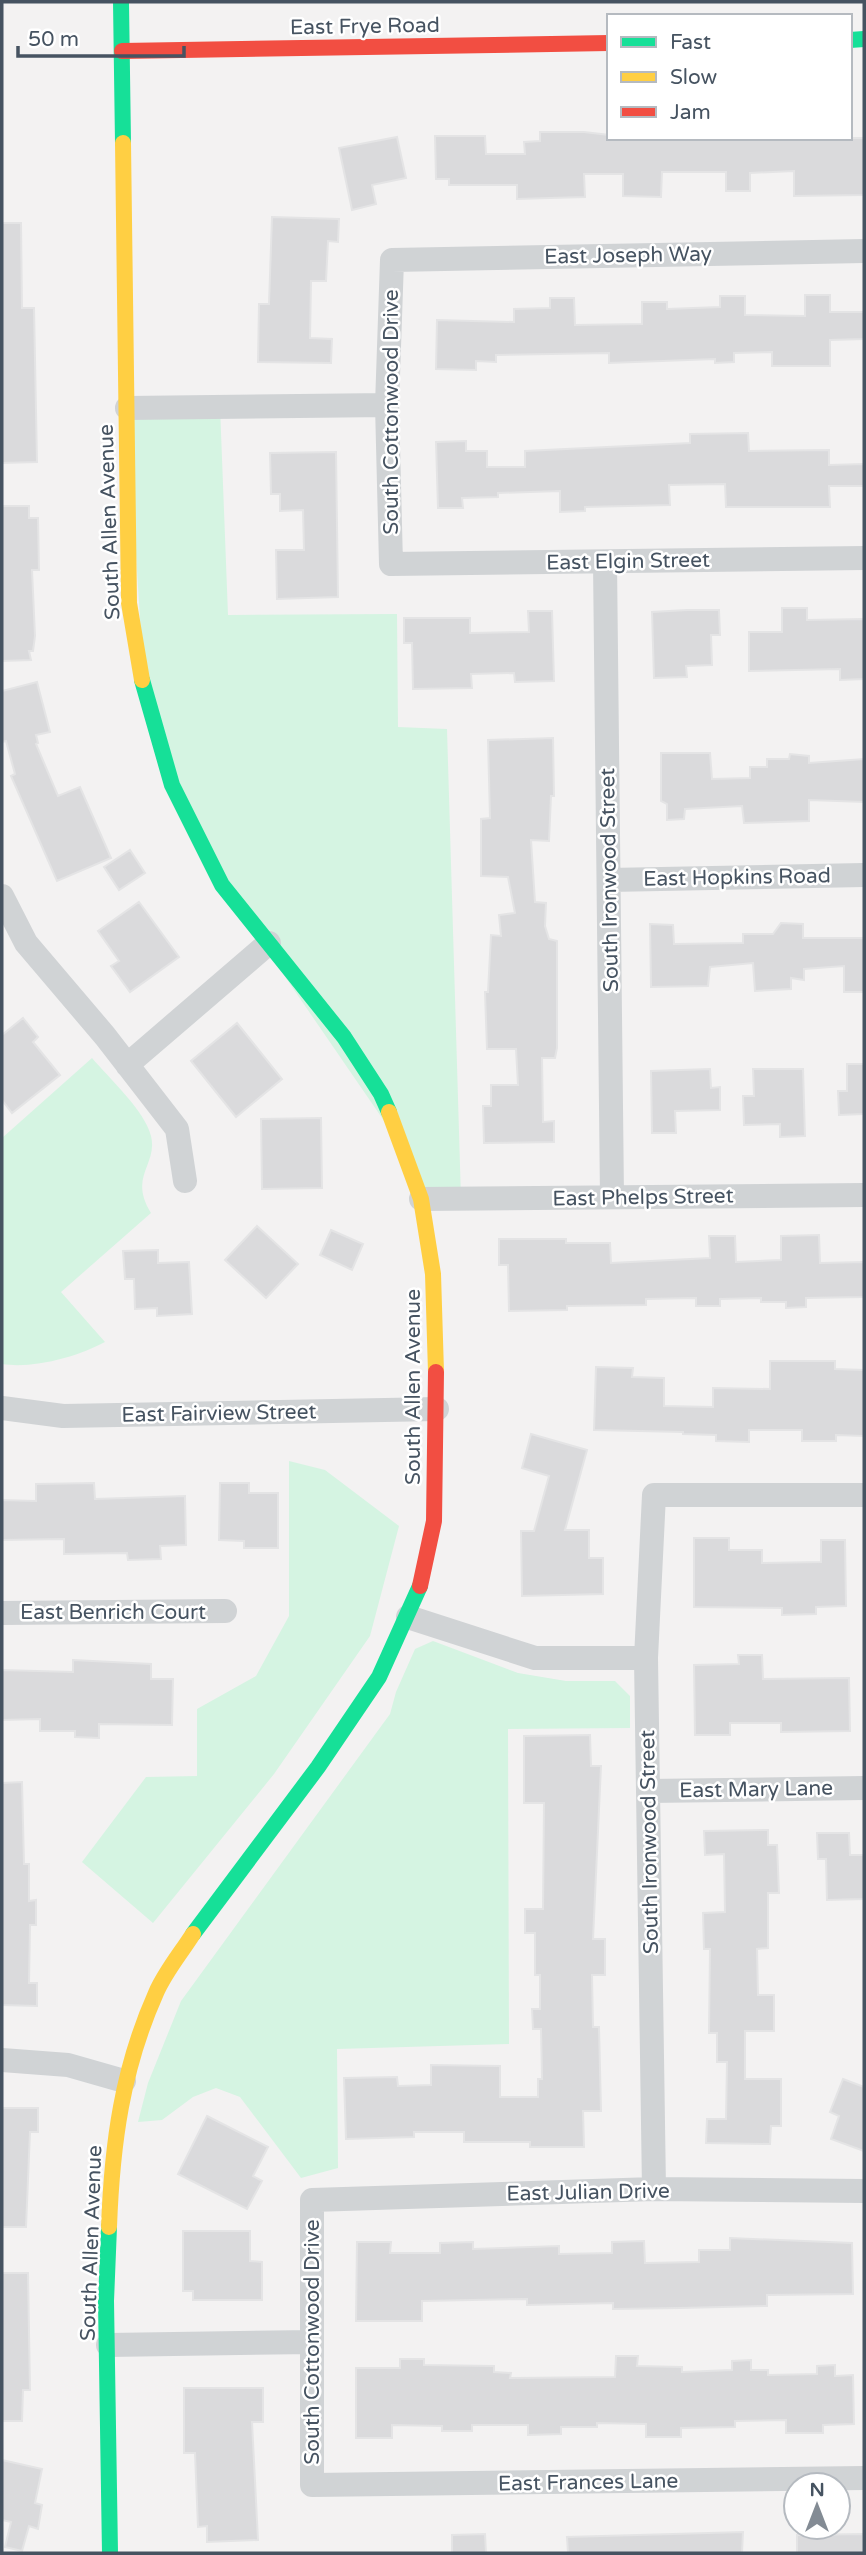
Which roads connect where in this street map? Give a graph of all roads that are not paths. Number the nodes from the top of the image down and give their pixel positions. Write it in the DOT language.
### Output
graph roads {
  1 [pos="121,2"];
  2 [pos="607,43"];
  3 [pos="122,51"];
  4 [pos="864,251"];
  5 [pos="392,260"];
  6 [pos="387,405"];
  7 [pos="127,408"];
  8 [pos="864,558"];
  9 [pos="605,562"];
  10 [pos="391,564"];
  11 [pos="864,875"];
  12 [pos="609,880"];
  13 [pos="2,896"];
  14 [pos="269,943"];
  15 [pos="127,1065"];
  16 [pos="185,1181"];
  17 [pos="864,1195"];
  18 [pos="612,1198"];
  19 [pos="421,1199"];
  20 [pos="2,1408"];
  21 [pos="437,1409"];
  22 [pos="864,1495"];
  23 [pos="225,1611"];
  24 [pos="2,1613"];
  25 [pos="408,1616"];
  26 [pos="646,1658"];
  27 [pos="864,1788"];
  28 [pos="648,1791"];
  29 [pos="2,2060"];
  30 [pos="124,2081"];
  31 [pos="654,2189"];
  32 [pos="864,2191"];
  33 [pos="312,2200"];
  34 [pos="312,2342"];
  35 [pos="108,2345"];
  36 [pos="864,2479"];
  37 [pos="312,2485"];
  38 [pos="110,2553"];
  1 -- 3 [label="street, South Allen Avenue"];
  2 -- 3 [label="street, East Frye Road"];
  3 -- 7 [label="street, South Allen Avenue"];
  4 -- 5 [label="street, East Joseph Way"];
  5 -- 6 [label="street, South Cottonwood Drive"];
  6 -- 7 [label="street"];
  6 -- 10 [label="street, South Cottonwood Drive"];
  7 -- 14 [label="street, South Allen Avenue"];
  8 -- 9 [label="street, East Elgin Street"];
  9 -- 10 [label="street, East Elgin Street"];
  9 -- 12 [label="street, South Ironwood Street"];
  11 -- 12 [label="street, East Hopkins Road"];
  12 -- 18 [label="street, South Ironwood Street"];
  13 -- 15 [label="street"];
  14 -- 15 [label="street"];
  14 -- 19 [label="street, South Allen Avenue"];
  15 -- 16 [label="street"];
  17 -- 18 [label="street, East Phelps Street"];
  18 -- 19 [label="street, East Phelps Street"];
  19 -- 21 [label="street, South Allen Avenue"];
  20 -- 21 [label="street, East Fairview Street"];
  21 -- 25 [label="street, South Allen Avenue"];
  22 -- 26 [label="street, South Ironwood Street"];
  23 -- 24 [label="street, East Benrich Court"];
  25 -- 26 [label="street"];
  25 -- 30 [label="street, South Allen Avenue"];
  26 -- 28 [label="street, South Ironwood Street"];
  27 -- 28 [label="street, East Mary Lane"];
  28 -- 31 [label="street, South Ironwood Street"];
  29 -- 30 [label="street"];
  30 -- 35 [label="street, South Allen Avenue"];
  31 -- 32 [label="street, East Julian Drive"];
  31 -- 33 [label="street, East Julian Drive"];
  33 -- 34 [label="street, South Cottonwood Drive"];
  34 -- 35 [label="street"];
  34 -- 37 [label="street, South Cottonwood Drive"];
  35 -- 38 [label="street, South Allen Avenue"];
  36 -- 37 [label="street, East Frances Lane"];
}
